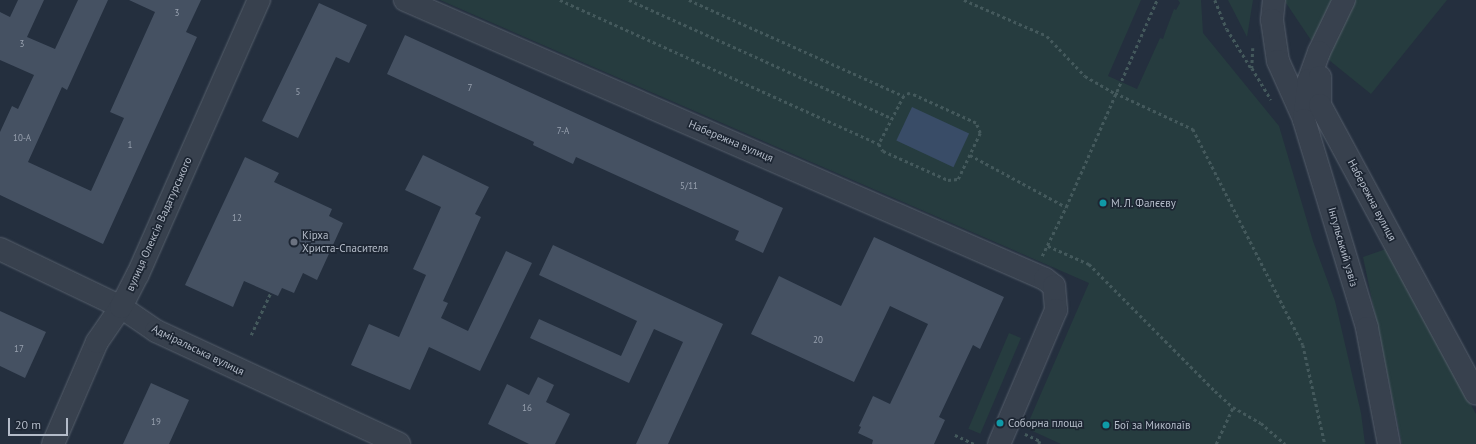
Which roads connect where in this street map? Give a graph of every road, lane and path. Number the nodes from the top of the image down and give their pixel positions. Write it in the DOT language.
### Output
graph roads {
  1 [pos="259,0"];
  2 [pos="405,0"];
  3 [pos="560,0"];
  4 [pos="629,0"];
  5 [pos="689,0"];
  6 [pos="964,0"];
  7 [pos="1158,0"];
  8 [pos="1215,0"];
  9 [pos="1274,0"];
  10 [pos="1344,0"];
  11 [pos="1319,52"];
  12 [pos="1252,68"];
  13 [pos="1114,93"];
  14 [pos="904,96"];
  15 [pos="892,118"];
  16 [pos="1304,120"];
  17 [pos="879,144"];
  18 [pos="970,154"];
  19 [pos="1066,207"];
  20 [pos="1048,246"];
  21 [pos="0,249"];
  22 [pos="1032,272"];
  23 [pos="270,292"];
  24 [pos="121,307"];
  25 [pos="251,335"];
  26 [pos="1476,393"];
  27 [pos="1233,407"];
  28 [pos="955,435"];
  29 [pos="53,444"];
  30 [pos="399,444"];
  31 [pos="974,444"];
  32 [pos="999,444"];
  33 [pos="1216,444"];
  34 [pos="1285,444"];
  35 [pos="1325,444"];
  36 [pos="1389,444"];
  1 -- 24 [label="street, вулиця Олексія Вадатурського"];
  2 -- 22 [label="street, Набережна вулиця"];
  3 -- 17 [label="path"];
  4 -- 15 [label="path"];
  5 -- 14 [label="path"];
  6 -- 13 [label="path"];
  7 -- 13 [label="path"];
  8 -- 12 [label="path"];
  9 -- 16 [label="street"];
  10 -- 11 [label="street, Набережна вулиця"];
  11 -- 16 [label="street, Інгульський узвіз"];
  11 -- 26 [label="street, Набережна вулиця"];
  13 -- 19 [label="path"];
  13 -- 35 [label="path"];
  14 -- 15 [label="path"];
  14 -- 18 [label="path"];
  15 -- 17 [label="path"];
  16 -- 36 [label="street, Інгульський узвіз"];
  17 -- 18 [label="path"];
  18 -- 19 [label="path"];
  19 -- 20 [label="path"];
  20 -- 22 [label="path"];
  20 -- 27 [label="path"];
  21 -- 24 [label="street, Адміральська вулиця"];
  22 -- 32 [label="street, Набережна вулиця"];
  23 -- 25 [label="path"];
  24 -- 29 [label="street, вулиця Олексія Вадатурського"];
  24 -- 30 [label="street, Адміральська вулиця"];
  27 -- 33 [label="path"];
  27 -- 34 [label="path"];
  28 -- 31 [label="path"];
}
